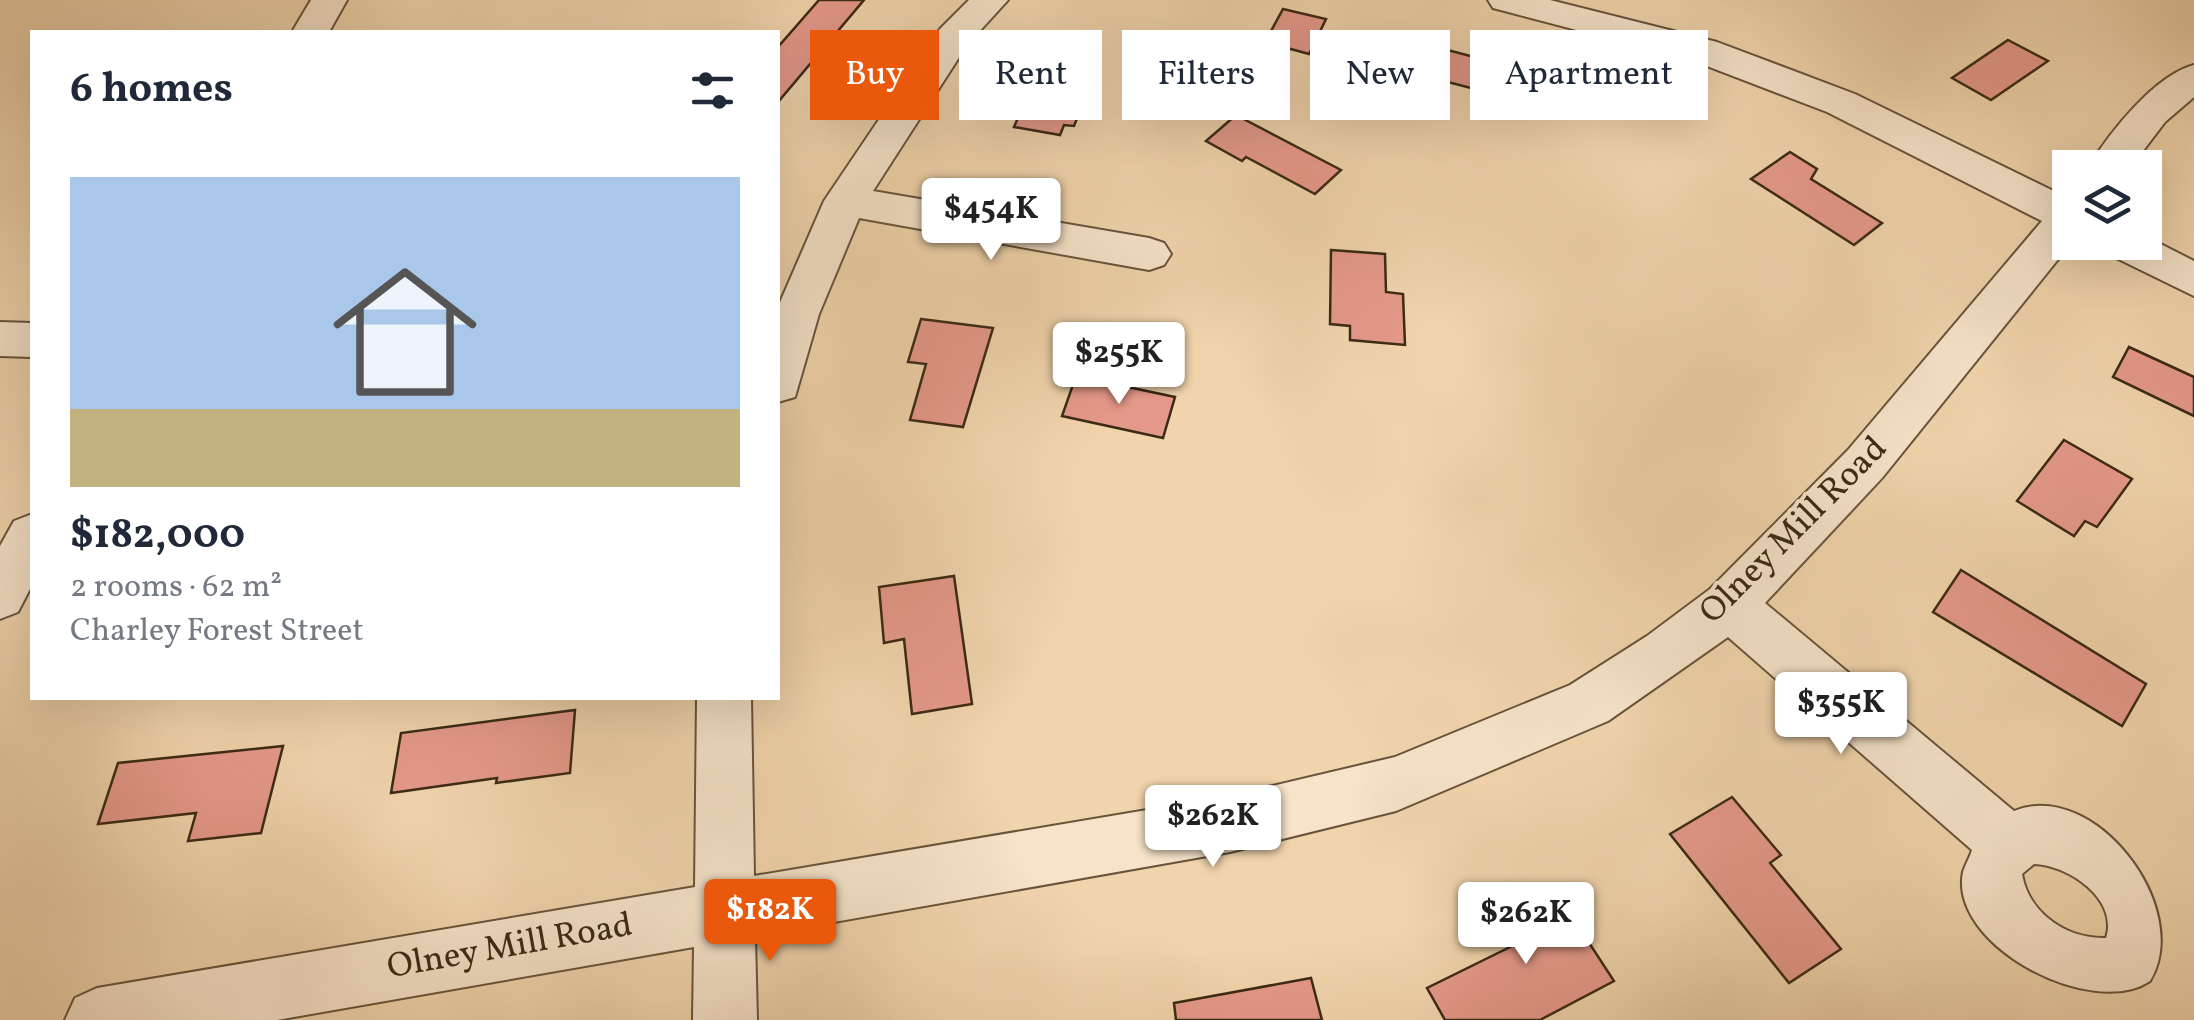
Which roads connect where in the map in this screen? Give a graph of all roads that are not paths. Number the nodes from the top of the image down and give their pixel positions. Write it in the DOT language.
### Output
graph roads {
  1 [pos="329,0"];
  2 [pos="990,0"];
  3 [pos="1506,0"];
  4 [pos="312,30"];
  5 [pos="2194,76"];
  6 [pos="2122,150"];
  7 [pos="846,200"];
  8 [pos="2052,207"];
  9 [pos="2052,238"];
  10 [pos="1150,254"];
  11 [pos="2156,260"];
  12 [pos="2194,280"];
  13 [pos="0,339"];
  14 [pos="30,340"];
  15 [pos="780,377"];
  16 [pos="30,540"];
  17 [pos="0,596"];
  18 [pos="1729,605"];
  19 [pos="724,700"];
  20 [pos="2008,843"];
  21 [pos="723,910"];
  22 [pos="97,1020"];
  23 [pos="725,1020"];
  1 -- 4 [label="street"];
  2 -- 7 [label="street"];
  3 -- 8 [label="street"];
  5 -- 6 [label="street"];
  7 -- 10 [label="street"];
  7 -- 15 [label="street"];
  9 -- 18 [label="street, Olney Mill Road"];
  11 -- 12 [label="street"];
  13 -- 14 [label="street"];
  16 -- 17 [label="street"];
  18 -- 20 [label="street"];
  18 -- 21 [label="street, Olney Mill Road"];
  19 -- 21 [label="street"];
  21 -- 22 [label="street, Olney Mill Road"];
  21 -- 23 [label="street"];
}
